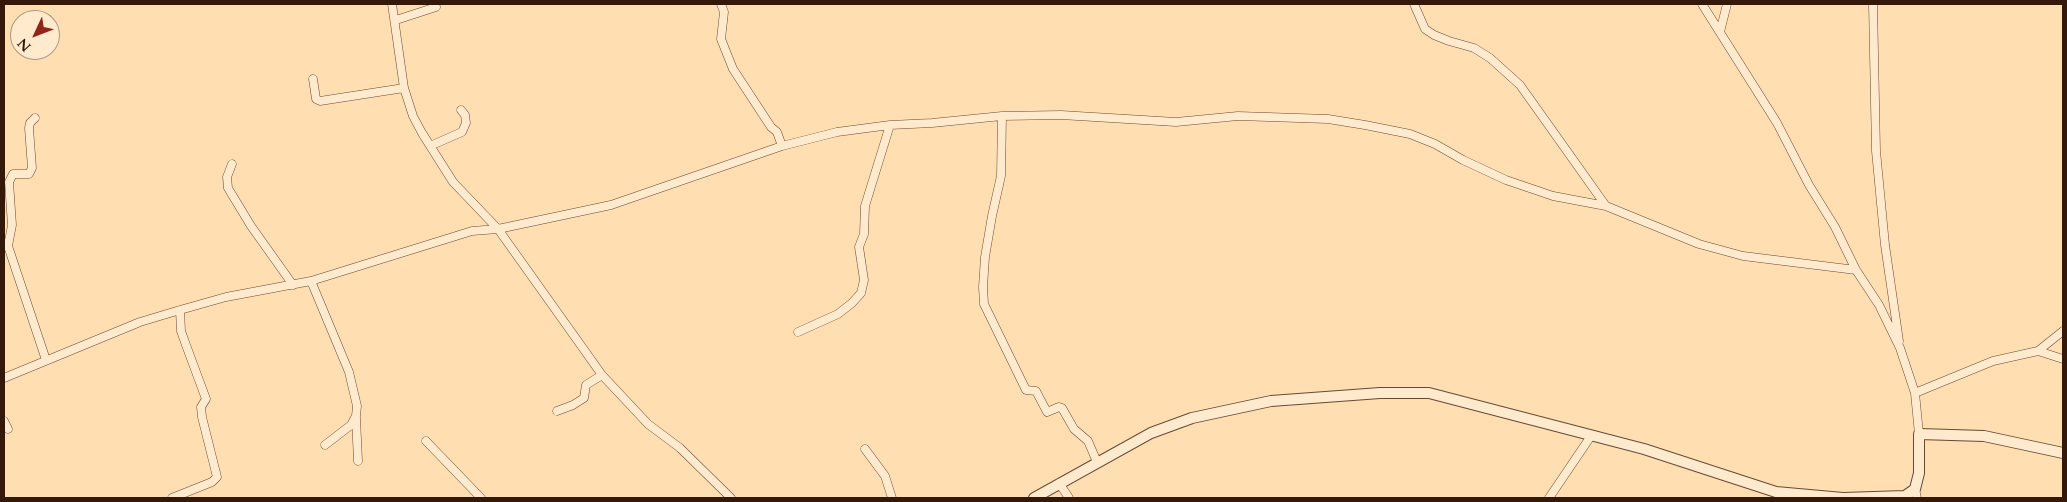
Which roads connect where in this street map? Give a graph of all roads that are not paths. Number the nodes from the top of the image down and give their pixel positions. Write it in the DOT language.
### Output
graph roads {
  1 [pos="392,4"];
  2 [pos="721,4"];
  3 [pos="1414,4"];
  4 [pos="1702,4"];
  5 [pos="1727,4"];
  6 [pos="1873,4"];
  7 [pos="436,7"];
  8 [pos="396,20"];
  9 [pos="1720,32"];
  10 [pos="313,79"];
  11 [pos="404,88"];
  12 [pos="460,110"];
  13 [pos="1002,116"];
  14 [pos="35,118"];
  15 [pos="890,125"];
  16 [pos="430,146"];
  17 [pos="782,146"];
  18 [pos="232,164"];
  19 [pos="1606,206"];
  20 [pos="498,229"];
  21 [pos="6,244"];
  22 [pos="1856,270"];
  23 [pos="311,281"];
  24 [pos="293,285"];
  25 [pos="180,310"];
  26 [pos="2063,331"];
  27 [pos="798,332"];
  28 [pos="1900,348"];
  29 [pos="2038,350"];
  30 [pos="2063,359"];
  31 [pos="46,360"];
  32 [pos="602,375"];
  33 [pos="4,378"];
  34 [pos="1915,393"];
  35 [pos="557,410"];
  36 [pos="356,416"];
  37 [pos="4,421"];
  38 [pos="8,429"];
  39 [pos="1919,434"];
  40 [pos="1591,436"];
  41 [pos="426,441"];
  42 [pos="325,445"];
  43 [pos="865,450"];
  44 [pos="2063,454"];
  45 [pos="358,461"];
  46 [pos="1097,462"];
  47 [pos="1059,484"];
  48 [pos="1916,493"];
  49 [pos="1775,495"];
  50 [pos="172,498"];
  51 [pos="481,498"];
  52 [pos="731,498"];
  53 [pos="892,498"];
  54 [pos="1034,498"];
  55 [pos="1069,498"];
  56 [pos="1549,498"];
  1 -- 8 [label="street"];
  2 -- 17 [label="street"];
  3 -- 19 [label="street"];
  4 -- 9 [label="street"];
  5 -- 9 [label="street"];
  6 -- 28 [label="street"];
  7 -- 8 [label="street"];
  8 -- 11 [label="street"];
  9 -- 22 [label="street"];
  10 -- 11 [label="street"];
  11 -- 16 [label="street"];
  12 -- 16 [label="street"];
  13 -- 15 [label="street"];
  13 -- 19 [label="street"];
  13 -- 46 [label="street"];
  14 -- 21 [label="street"];
  15 -- 17 [label="street"];
  15 -- 27 [label="street"];
  16 -- 20 [label="street"];
  17 -- 20 [label="street"];
  18 -- 24 [label="street"];
  19 -- 22 [label="street"];
  20 -- 23 [label="street"];
  20 -- 32 [label="street"];
  21 -- 31 [label="street"];
  22 -- 28 [label="street"];
  23 -- 24 [label="street"];
  23 -- 36 [label="street"];
  24 -- 25 [label="street"];
  25 -- 31 [label="street"];
  25 -- 50 [label="street"];
  26 -- 29 [label="street"];
  28 -- 34 [label="street"];
  29 -- 30 [label="street"];
  29 -- 34 [label="street"];
  31 -- 33 [label="street"];
  32 -- 35 [label="street"];
  32 -- 52 [label="street"];
  34 -- 39 [label="street"];
  36 -- 42 [label="street"];
  36 -- 45 [label="street"];
  37 -- 38 [label="street"];
  39 -- 44 [label="street"];
  39 -- 48 [label="street"];
  40 -- 46 [label="street"];
  40 -- 49 [label="street"];
  40 -- 56 [label="street"];
  41 -- 51 [label="street"];
  43 -- 53 [label="street"];
  46 -- 47 [label="street"];
  47 -- 54 [label="street"];
  47 -- 55 [label="street"];
  48 -- 49 [label="street"];
}
